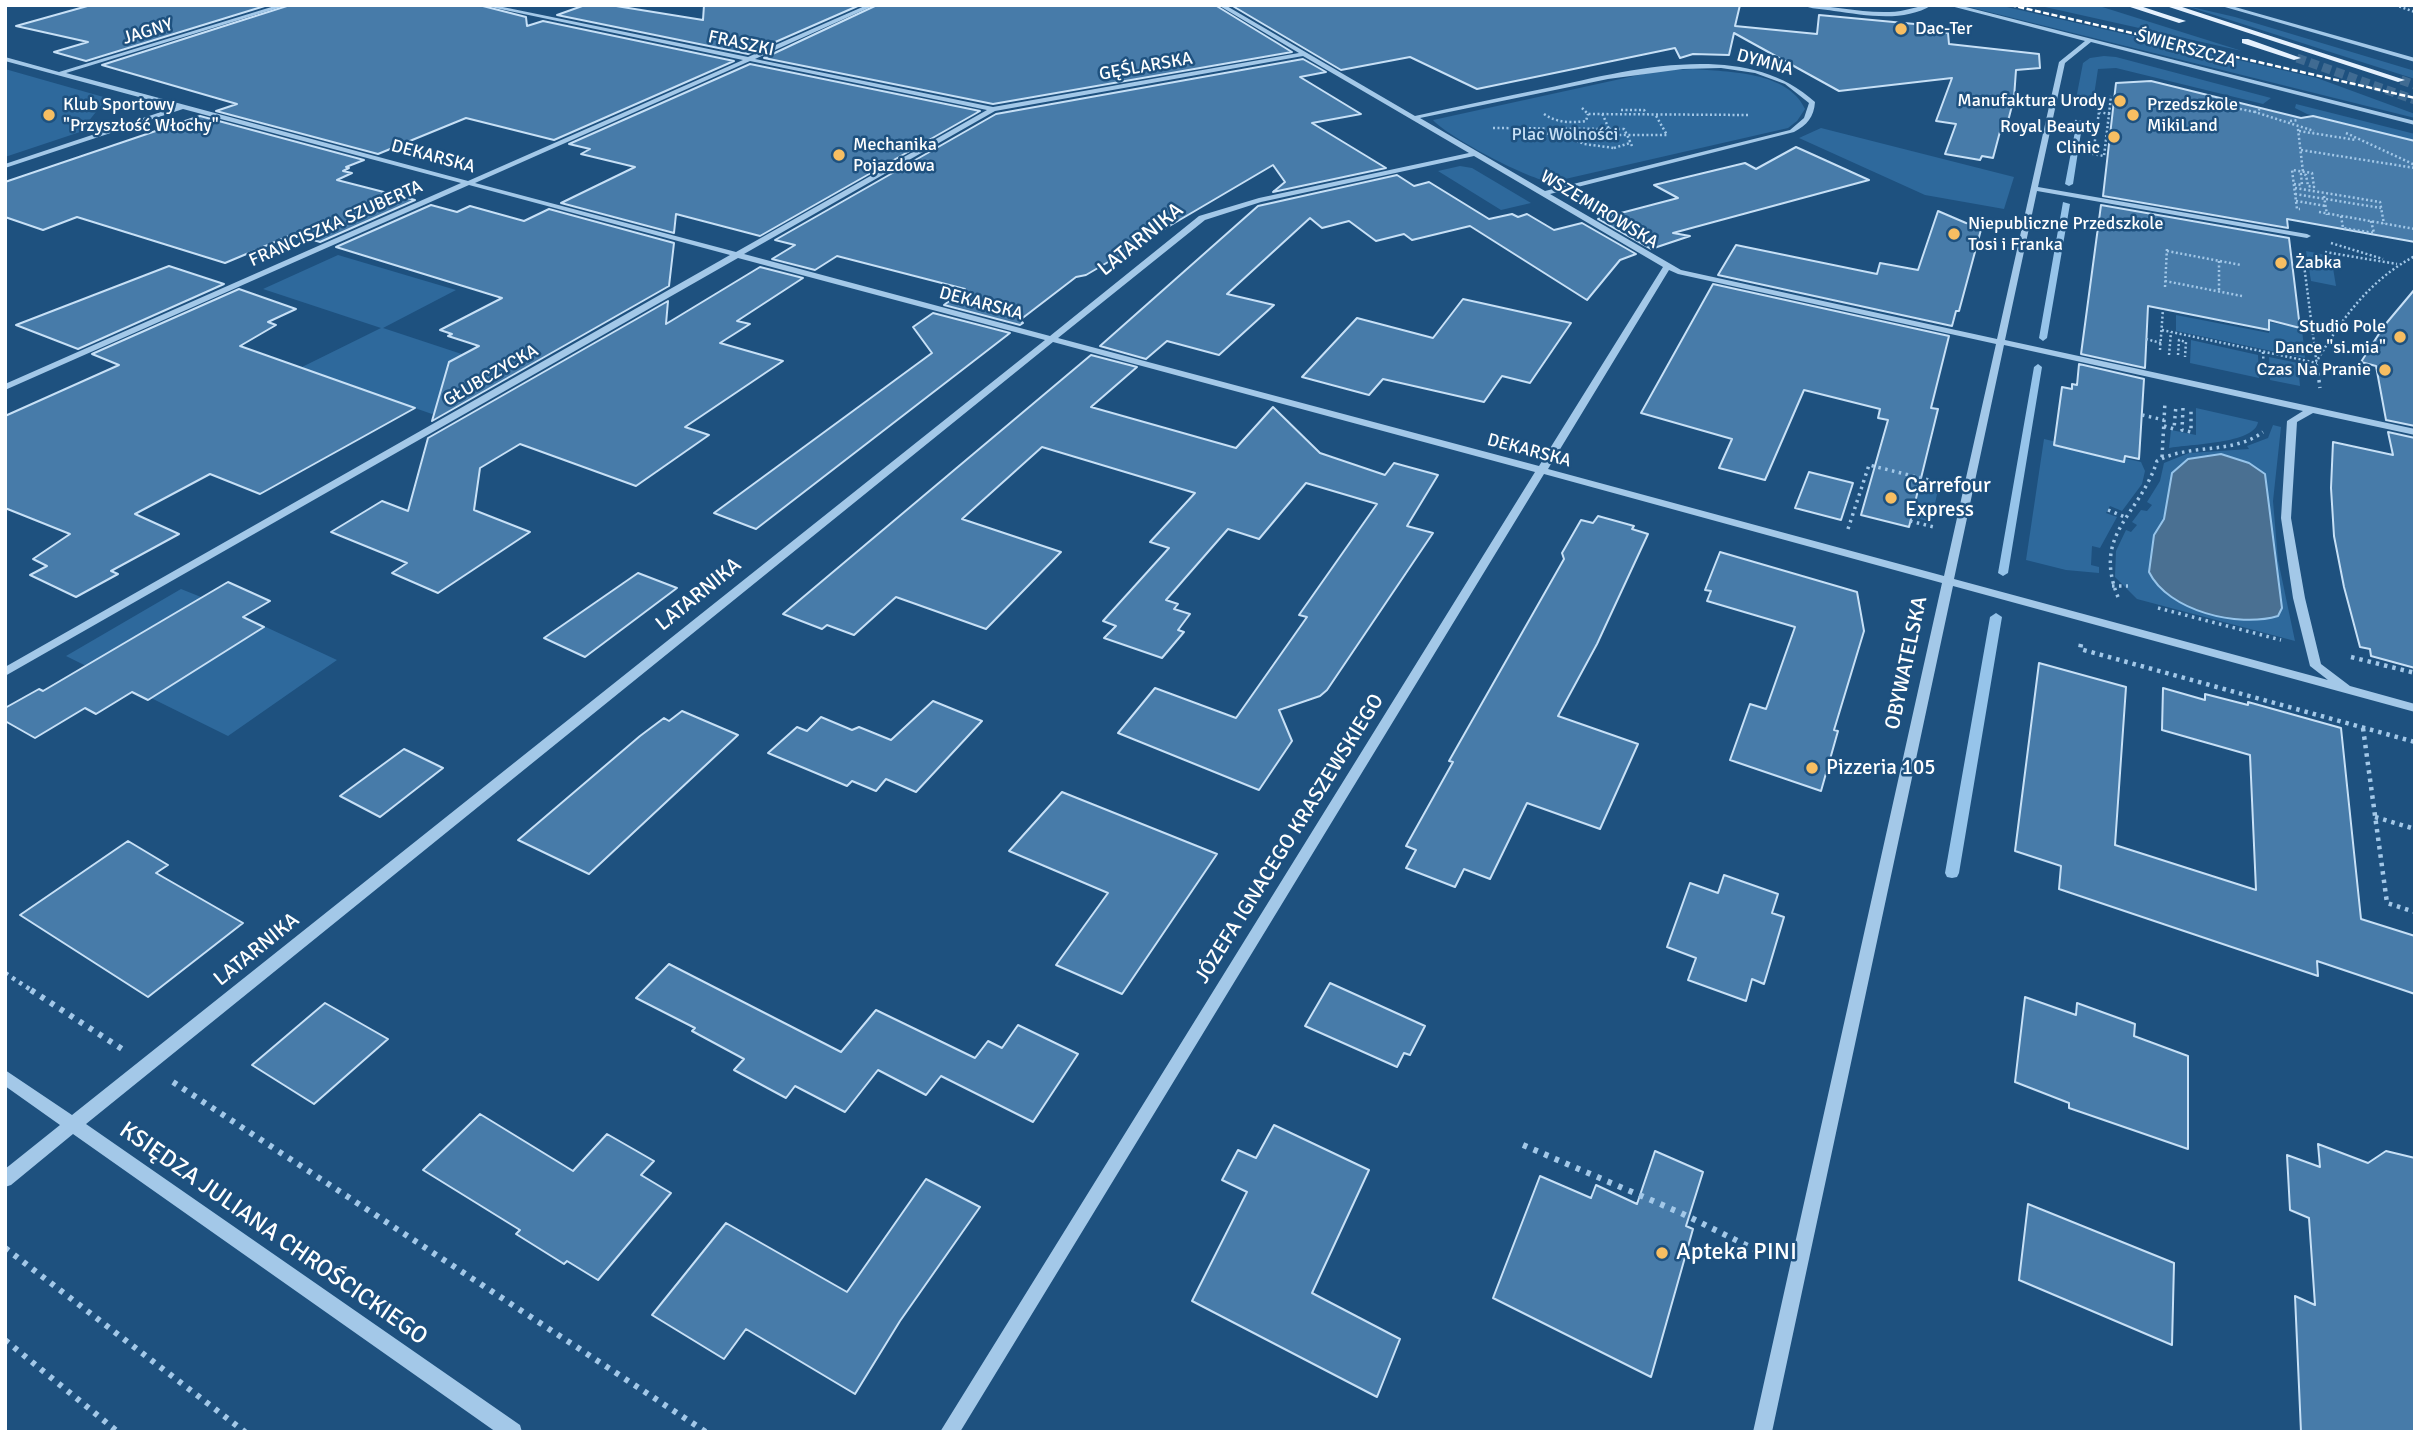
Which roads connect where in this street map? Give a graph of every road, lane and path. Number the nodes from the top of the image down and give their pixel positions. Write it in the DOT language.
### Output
graph roads {
  1 [pos="285,5"];
  2 [pos="484,5"];
  3 [pos="872,5"];
  4 [pos="1221,5"];
  5 [pos="1804,5"];
  6 [pos="1929,5"];
  7 [pos="1950,5"];
  8 [pos="2128,5"];
  9 [pos="2167,5"];
  10 [pos="2221,5"];
  11 [pos="2395,5"];
  12 [pos="2415,12"];
  13 [pos="2090,40"];
  14 [pos="1303,54"];
  15 [pos="2297,58"];
  16 [pos="5,59"];
  17 [pos="748,60"];
  18 [pos="2415,60"];
  19 [pos="60,74"];
  20 [pos="2401,80"];
  21 [pos="2111,96"];
  22 [pos="182,106"];
  23 [pos="2240,108"];
  24 [pos="993,109"];
  25 [pos="1545,110"];
  26 [pos="1621,110"];
  27 [pos="1594,113"];
  28 [pos="1588,114"];
  29 [pos="1602,114"];
  30 [pos="1647,114"];
  31 [pos="1655,114"];
  32 [pos="2109,114"];
  33 [pos="1758,115"];
  34 [pos="1413,118"];
  35 [pos="2067,120"];
  36 [pos="2415,123"];
  37 [pos="2298,124"];
  38 [pos="2098,125"];
  39 [pos="1484,127"];
  40 [pos="1561,128"];
  41 [pos="1607,129"];
  42 [pos="1534,131"];
  43 [pos="2298,131"];
  44 [pos="2343,132"];
  45 [pos="1560,133"];
  46 [pos="2320,134"];
  47 [pos="1627,135"];
  48 [pos="2375,140"];
  49 [pos="2365,141"];
  50 [pos="1614,148"];
  51 [pos="2301,150"];
  52 [pos="1472,154"];
  53 [pos="5,166"];
  54 [pos="2415,167"];
  55 [pos="1644,169"];
  56 [pos="2303,172"];
  57 [pos="469,183"];
  58 [pos="2295,186"];
  59 [pos="2034,188"];
  60 [pos="2324,193"];
  61 [pos="1542,194"];
  62 [pos="2295,194"];
  63 [pos="2325,198"];
  64 [pos="2296,201"];
  65 [pos="2326,206"];
  66 [pos="2381,208"];
  67 [pos="2306,210"];
  68 [pos="2314,212"];
  69 [pos="2327,215"];
  70 [pos="2341,216"];
  71 [pos="2371,221"];
  72 [pos="2384,224"];
  73 [pos="2415,229"];
  74 [pos="2307,236"];
  75 [pos="2302,249"];
  76 [pos="2315,251"];
  77 [pos="735,255"];
  78 [pos="2415,256"];
  79 [pos="2219,261"];
  80 [pos="2397,264"];
  81 [pos="2241,265"];
  82 [pos="1666,268"];
  83 [pos="2165,281"];
  84 [pos="2165,287"];
  85 [pos="2219,292"];
  86 [pos="2242,296"];
  87 [pos="2163,309"];
  88 [pos="2162,330"];
  89 [pos="2171,332"];
  90 [pos="1051,339"];
  91 [pos="2146,340"];
  92 [pos="2161,342"];
  93 [pos="2000,344"];
  94 [pos="2160,350"];
  95 [pos="2263,352"];
  96 [pos="2317,363"];
  97 [pos="2185,365"];
  98 [pos="2265,381"];
  99 [pos="5,387"];
  100 [pos="2191,405"];
  101 [pos="2164,410"];
  102 [pos="2311,410"];
  103 [pos="2142,415"];
  104 [pos="2164,420"];
  105 [pos="2164,426"];
  106 [pos="2266,426"];
  107 [pos="2415,432"];
  108 [pos="2162,457"];
  109 [pos="1541,470"];
  110 [pos="1945,484"];
  111 [pos="2108,510"];
  112 [pos="2125,517"];
  113 [pos="1910,521"];
  114 [pos="1934,527"];
  115 [pos="1844,539"];
  116 [pos="1948,582"];
  117 [pos="2112,586"];
  118 [pos="2128,586"];
  119 [pos="2105,594"];
  120 [pos="2118,597"];
  121 [pos="2131,601"];
  122 [pos="2157,607"];
  123 [pos="2312,648"];
  124 [pos="2080,649"];
  125 [pos="5,672"];
  126 [pos="2415,673"];
  127 [pos="2352,691"];
  128 [pos="2415,708"];
  129 [pos="2363,727"];
  130 [pos="2415,742"];
  131 [pos="2375,817"];
  132 [pos="2415,829"];
  133 [pos="2415,912"];
  134 [pos="5,973"];
  135 [pos="147,1065"];
  136 [pos="5,1077"];
  137 [pos="74,1124"];
  138 [pos="1523,1145"];
  139 [pos="5,1179"];
  140 [pos="5,1248"];
  141 [pos="1762,1253"];
  142 [pos="5,1340"];
  143 [pos="118,1432"];
  144 [pos="245,1432"];
  145 [pos="513,1432"];
  146 [pos="706,1432"];
  147 [pos="949,1432"];
  148 [pos="1762,1432"];
  1 -- 19 [label="street, JAGNY"];
  2 -- 17 [label="street, FRASZKI"];
  3 -- 17 [label="street, FRANCISZKA SZUBERTA"];
  4 -- 14 [label="street, WSZEMIROWSKA"];
  5 -- 6 [label="street"];
  7 -- 13 [label="street, ŚWIERSZCZA"];
  8 -- 15 [label="main road"];
  9 -- 20 [label="main road"];
  10 -- 18 [label="street"];
  11 -- 12 [label="path"];
  13 -- 36 [label="street, ŚWIERSZCZA"];
  13 -- 59 [label="street, OBYWATELSKA"];
  14 -- 24 [label="street, GĘŚLARSKA"];
  14 -- 34 [label="street, WSZEMIROWSKA"];
  16 -- 19 [label="street, DEKARSKA"];
  17 -- 24 [label="street, FRASZKI"];
  17 -- 57 [label="street, FRANCISZKA SZUBERTA"];
  19 -- 22 [label="street, DEKARSKA"];
  21 -- 32 [label="path"];
  22 -- 53 [label="street"];
  22 -- 57 [label="street, DEKARSKA"];
  23 -- 37 [label="path"];
  24 -- 77 [label="street, GŁUBCZYCKA"];
  25 -- 28 [label="path"];
  26 -- 30 [label="path"];
  27 -- 29 [label="path"];
  29 -- 30 [label="path"];
  29 -- 41 [label="path"];
  30 -- 31 [label="path"];
  31 -- 33 [label="path"];
  31 -- 47 [label="path"];
  32 -- 38 [label="path"];
  32 -- 38 [label="path"];
  34 -- 52 [label="street, WSZEMIROWSKA"];
  34 -- 55 [label="street, DYMNA"];
  35 -- 38 [label="path"];
  37 -- 43 [label="path"];
  37 -- 46 [label="path"];
  39 -- 42 [label="path"];
  40 -- 41 [label="path"];
  40 -- 42 [label="path"];
  40 -- 45 [label="path"];
  41 -- 47 [label="path"];
  41 -- 47 [label="path"];
  42 -- 45 [label="path"];
  43 -- 46 [label="path"];
  43 -- 51 [label="path"];
  44 -- 49 [label="path"];
  45 -- 50 [label="path"];
  46 -- 49 [label="path"];
  47 -- 55 [label="path"];
  48 -- 49 [label="path"];
  49 -- 54 [label="path"];
  51 -- 54 [label="path"];
  51 -- 56 [label="path"];
  52 -- 61 [label="street, WSZEMIROWSKA"];
  52 -- 90 [label="street, LATARNIKA"];
  55 -- 61 [label="street, DYMNA"];
  56 -- 58 [label="path"];
  56 -- 58 [label="path"];
  57 -- 77 [label="street, DEKARSKA"];
  57 -- 99 [label="street, FRANCISZKA SZUBERTA"];
  58 -- 60 [label="path"];
  58 -- 62 [label="path"];
  59 -- 74 [label="street"];
  59 -- 93 [label="street, OBYWATELSKA"];
  60 -- 63 [label="path"];
  60 -- 66 [label="path"];
  61 -- 82 [label="street, WSZEMIROWSKA"];
  62 -- 63 [label="path"];
  62 -- 64 [label="path"];
  63 -- 65 [label="path"];
  63 -- 66 [label="path"];
  64 -- 65 [label="path"];
  64 -- 67 [label="path"];
  65 -- 69 [label="path"];
  66 -- 72 [label="path"];
  68 -- 69 [label="path"];
  69 -- 70 [label="path"];
  70 -- 71 [label="path"];
  70 -- 71 [label="path"];
  71 -- 72 [label="path"];
  72 -- 73 [label="path"];
  74 -- 80 [label="path"];
  75 -- 80 [label="path"];
  76 -- 80 [label="path"];
  77 -- 90 [label="street, DEKARSKA"];
  77 -- 125 [label="street, GŁUBCZYCKA"];
  78 -- 80 [label="path"];
  79 -- 81 [label="path"];
  79 -- 83 [label="path"];
  79 -- 85 [label="path"];
  82 -- 93 [label="street, WSZEMIROWSKA"];
  82 -- 109 [label="street, JÓZEFA IGNACEGO KRASZEWSKIEGO"];
  83 -- 84 [label="path"];
  83 -- 85 [label="path"];
  85 -- 86 [label="path"];
  87 -- 88 [label="path"];
  88 -- 89 [label="path"];
  88 -- 92 [label="path"];
  89 -- 95 [label="path"];
  89 -- 97 [label="path"];
  90 -- 109 [label="street, DEKARSKA"];
  90 -- 135 [label="street, LATARNIKA"];
  91 -- 92 [label="path"];
  92 -- 94 [label="path"];
  93 -- 102 [label="street"];
  93 -- 116 [label="street, OBYWATELSKA"];
  95 -- 96 [label="path"];
  95 -- 98 [label="path"];
  100 -- 105 [label="path"];
  101 -- 104 [label="path"];
  102 -- 107 [label="street"];
  102 -- 123 [label="street"];
  103 -- 104 [label="path"];
  104 -- 105 [label="path"];
  105 -- 108 [label="path"];
  106 -- 108 [label="path"];
  108 -- 112 [label="path"];
  109 -- 116 [label="street, DEKARSKA"];
  109 -- 147 [label="street, JÓZEFA IGNACEGO KRASZEWSKIEGO"];
  110 -- 115 [label="path"];
  111 -- 112 [label="path"];
  112 -- 117 [label="path"];
  113 -- 114 [label="path"];
  116 -- 127 [label="street, DEKARSKA"];
  116 -- 148 [label="street, OBYWATELSKA"];
  117 -- 118 [label="path"];
  117 -- 120 [label="path"];
  119 -- 120 [label="path"];
  120 -- 121 [label="path"];
  122 -- 123 [label="path"];
  123 -- 126 [label="path"];
  123 -- 127 [label="street"];
  124 -- 129 [label="path"];
  127 -- 128 [label="street, DEKARSKA"];
  129 -- 130 [label="path"];
  129 -- 131 [label="path"];
  131 -- 132 [label="path"];
  131 -- 133 [label="path"];
  134 -- 135 [label="path"];
  135 -- 137 [label="street, LATARNIKA"];
  135 -- 146 [label="path"];
  136 -- 137 [label="street, KSIĘDZA JULIANA CHROŚCICKIEGO"];
  137 -- 139 [label="street, LATARNIKA"];
  137 -- 145 [label="street, KSIĘDZA JULIANA CHROŚCICKIEGO"];
  138 -- 141 [label="path"];
  140 -- 144 [label="path"];
  142 -- 143 [label="path"];
}
